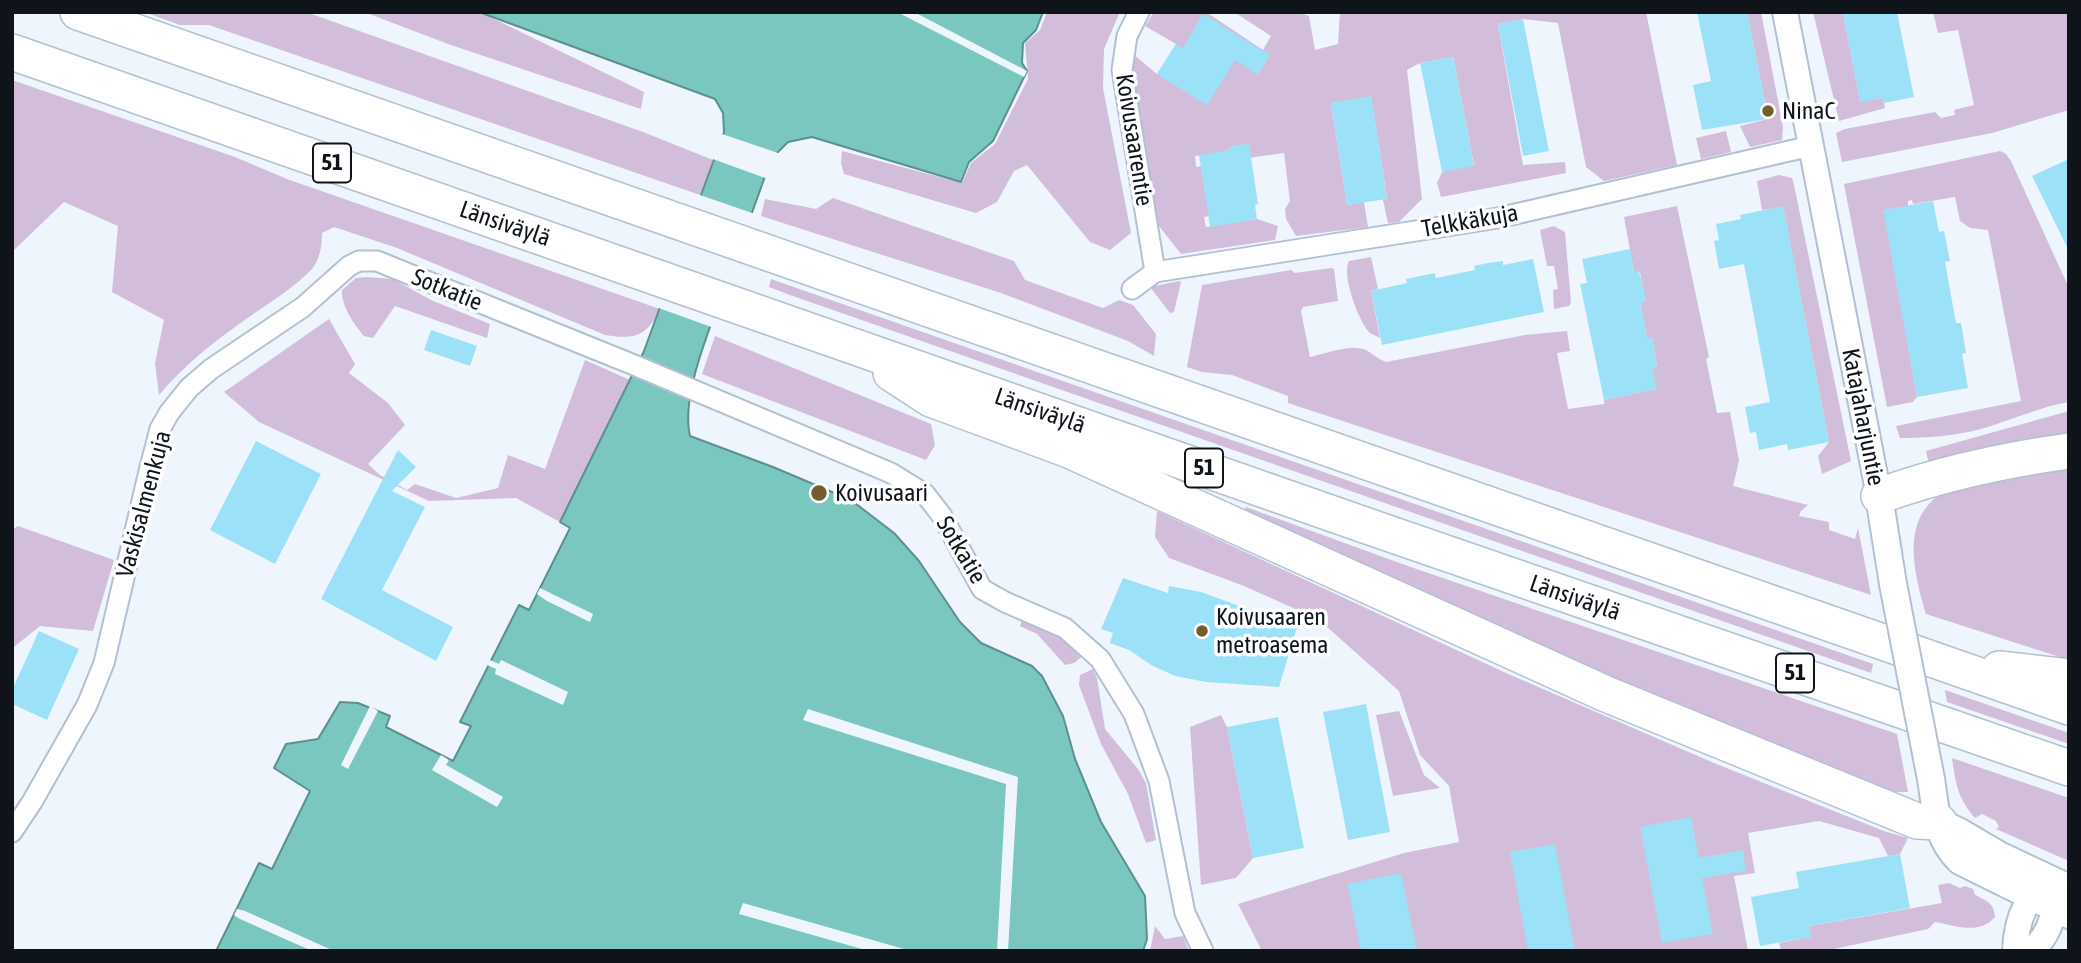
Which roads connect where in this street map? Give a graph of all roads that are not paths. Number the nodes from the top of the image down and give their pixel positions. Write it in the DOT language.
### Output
graph roads {
  1 [pos="78,12"];
  2 [pos="1139,12"];
  3 [pos="1785,12"];
  4 [pos="12,52"];
  5 [pos="1811,146"];
  6 [pos="377,261"];
  7 [pos="1155,272"];
  8 [pos="1132,289"];
  9 [pos="841,340"];
  10 [pos="2069,451"];
  11 [pos="1878,496"];
  12 [pos="1947,665"];
  13 [pos="2069,677"];
  14 [pos="2069,707"];
  15 [pos="2069,768"];
  16 [pos="1939,822"];
  17 [pos="12,832"];
  18 [pos="2030,897"];
  19 [pos="2061,898"];
  20 [pos="1203,951"];
  21 [pos="2015,951"];
  22 [pos="2030,951"];
  1 -- 12 [label="highway, 51"];
  2 -- 7 [label="street, Koivusaarentie"];
  3 -- 5 [label="street, Katajaharjuntie"];
  4 -- 9 [label="highway, Länsiväylä / 51"];
  5 -- 7 [label="street, Telkkäkuja"];
  5 -- 11 [label="street, Katajaharjuntie"];
  6 -- 17 [label="street, Vaskisalmenkuja"];
  6 -- 20 [label="street, Sotkatie"];
  7 -- 8 [label="street, Telkkäkuja"];
  9 -- 15 [label="highway, Länsiväylä / 51"];
  9 -- 16 [label="highway"];
  10 -- 11 [label="highway"];
  11 -- 16 [label="main road, Katajaharjuntie, bridge"];
  12 -- 13 [label="highway"];
  12 -- 14 [label="highway, 51"];
  16 -- 18 [label="main road, Katajaharjuntie"];
  16 -- 19 [label="main road"];
  18 -- 19 [label="main road, Katajaharjuntie"];
  18 -- 21 [label="street"];
  19 -- 22 [label="street"];
}
